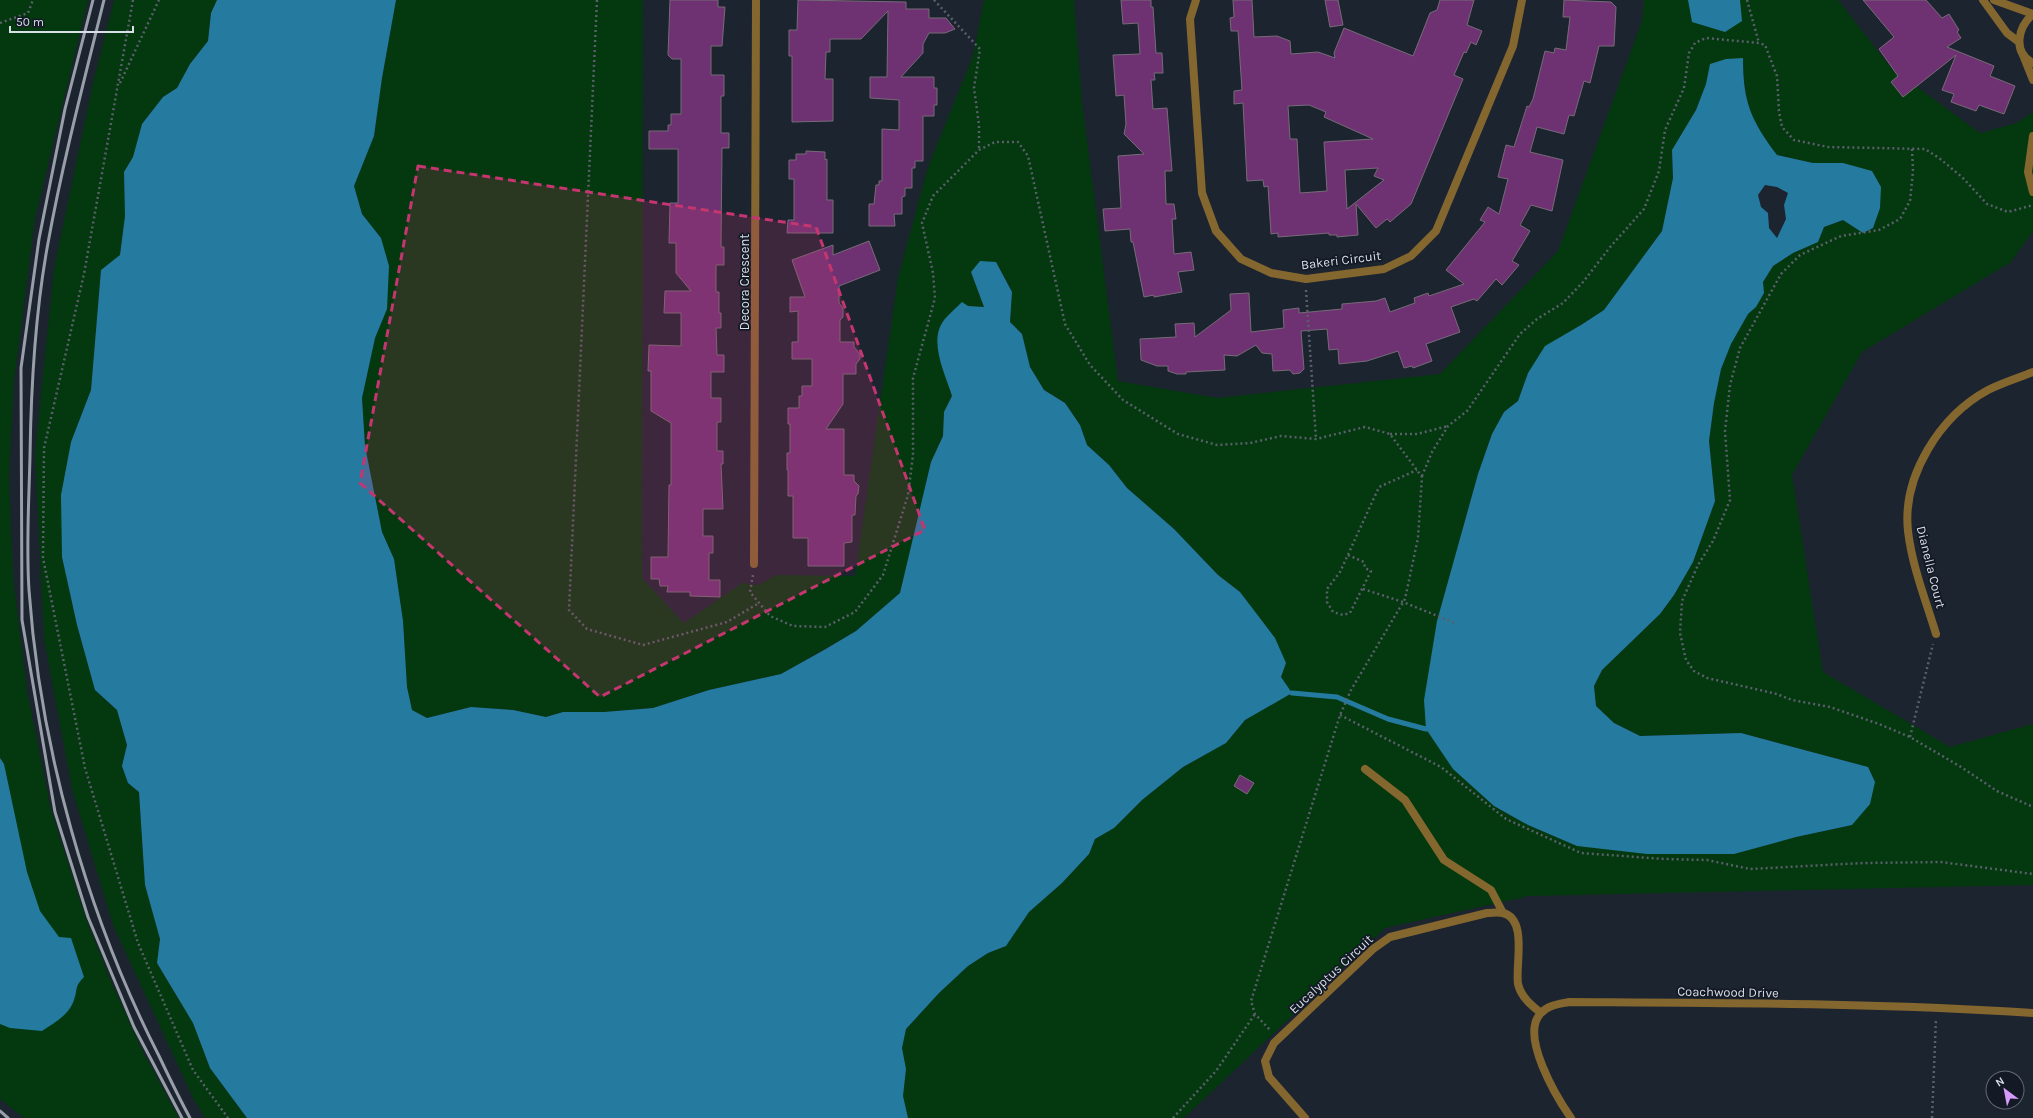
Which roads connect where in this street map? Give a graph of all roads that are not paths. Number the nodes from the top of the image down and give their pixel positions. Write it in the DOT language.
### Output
graph roads {
  1 [pos="756,0"];
  2 [pos="1196,0"];
  3 [pos="1522,0"];
  4 [pos="1983,0"];
  5 [pos="1994,0"];
  6 [pos="2033,14"];
  7 [pos="2019,42"];
  8 [pos="2023,53"];
  9 [pos="2033,63"];
  10 [pos="2033,80"];
  11 [pos="2033,136"];
  12 [pos="2033,192"];
  13 [pos="2033,372"];
  14 [pos="754,564"];
  15 [pos="1936,634"];
  16 [pos="1365,769"];
  17 [pos="1504,913"];
  18 [pos="1541,1013"];
  19 [pos="2033,1013"];
  20 [pos="1306,1118"];
  21 [pos="1571,1118"];
  1 -- 14 [label="street, Decora Crescent"];
  2 -- 3 [label="street, Bakeri Circuit"];
  4 -- 7 [label="street"];
  5 -- 6 [label="street"];
  6 -- 7 [label="street"];
  7 -- 8 [label="street"];
  8 -- 9 [label="street"];
  8 -- 10 [label="street"];
  11 -- 12 [label="street"];
  13 -- 15 [label="street, Dianella Court"];
  16 -- 17 [label="street"];
  17 -- 18 [label="street"];
  17 -- 20 [label="street, Eucalyptus Circuit"];
  18 -- 19 [label="street, Coachwood Drive"];
  18 -- 21 [label="street"];
}
